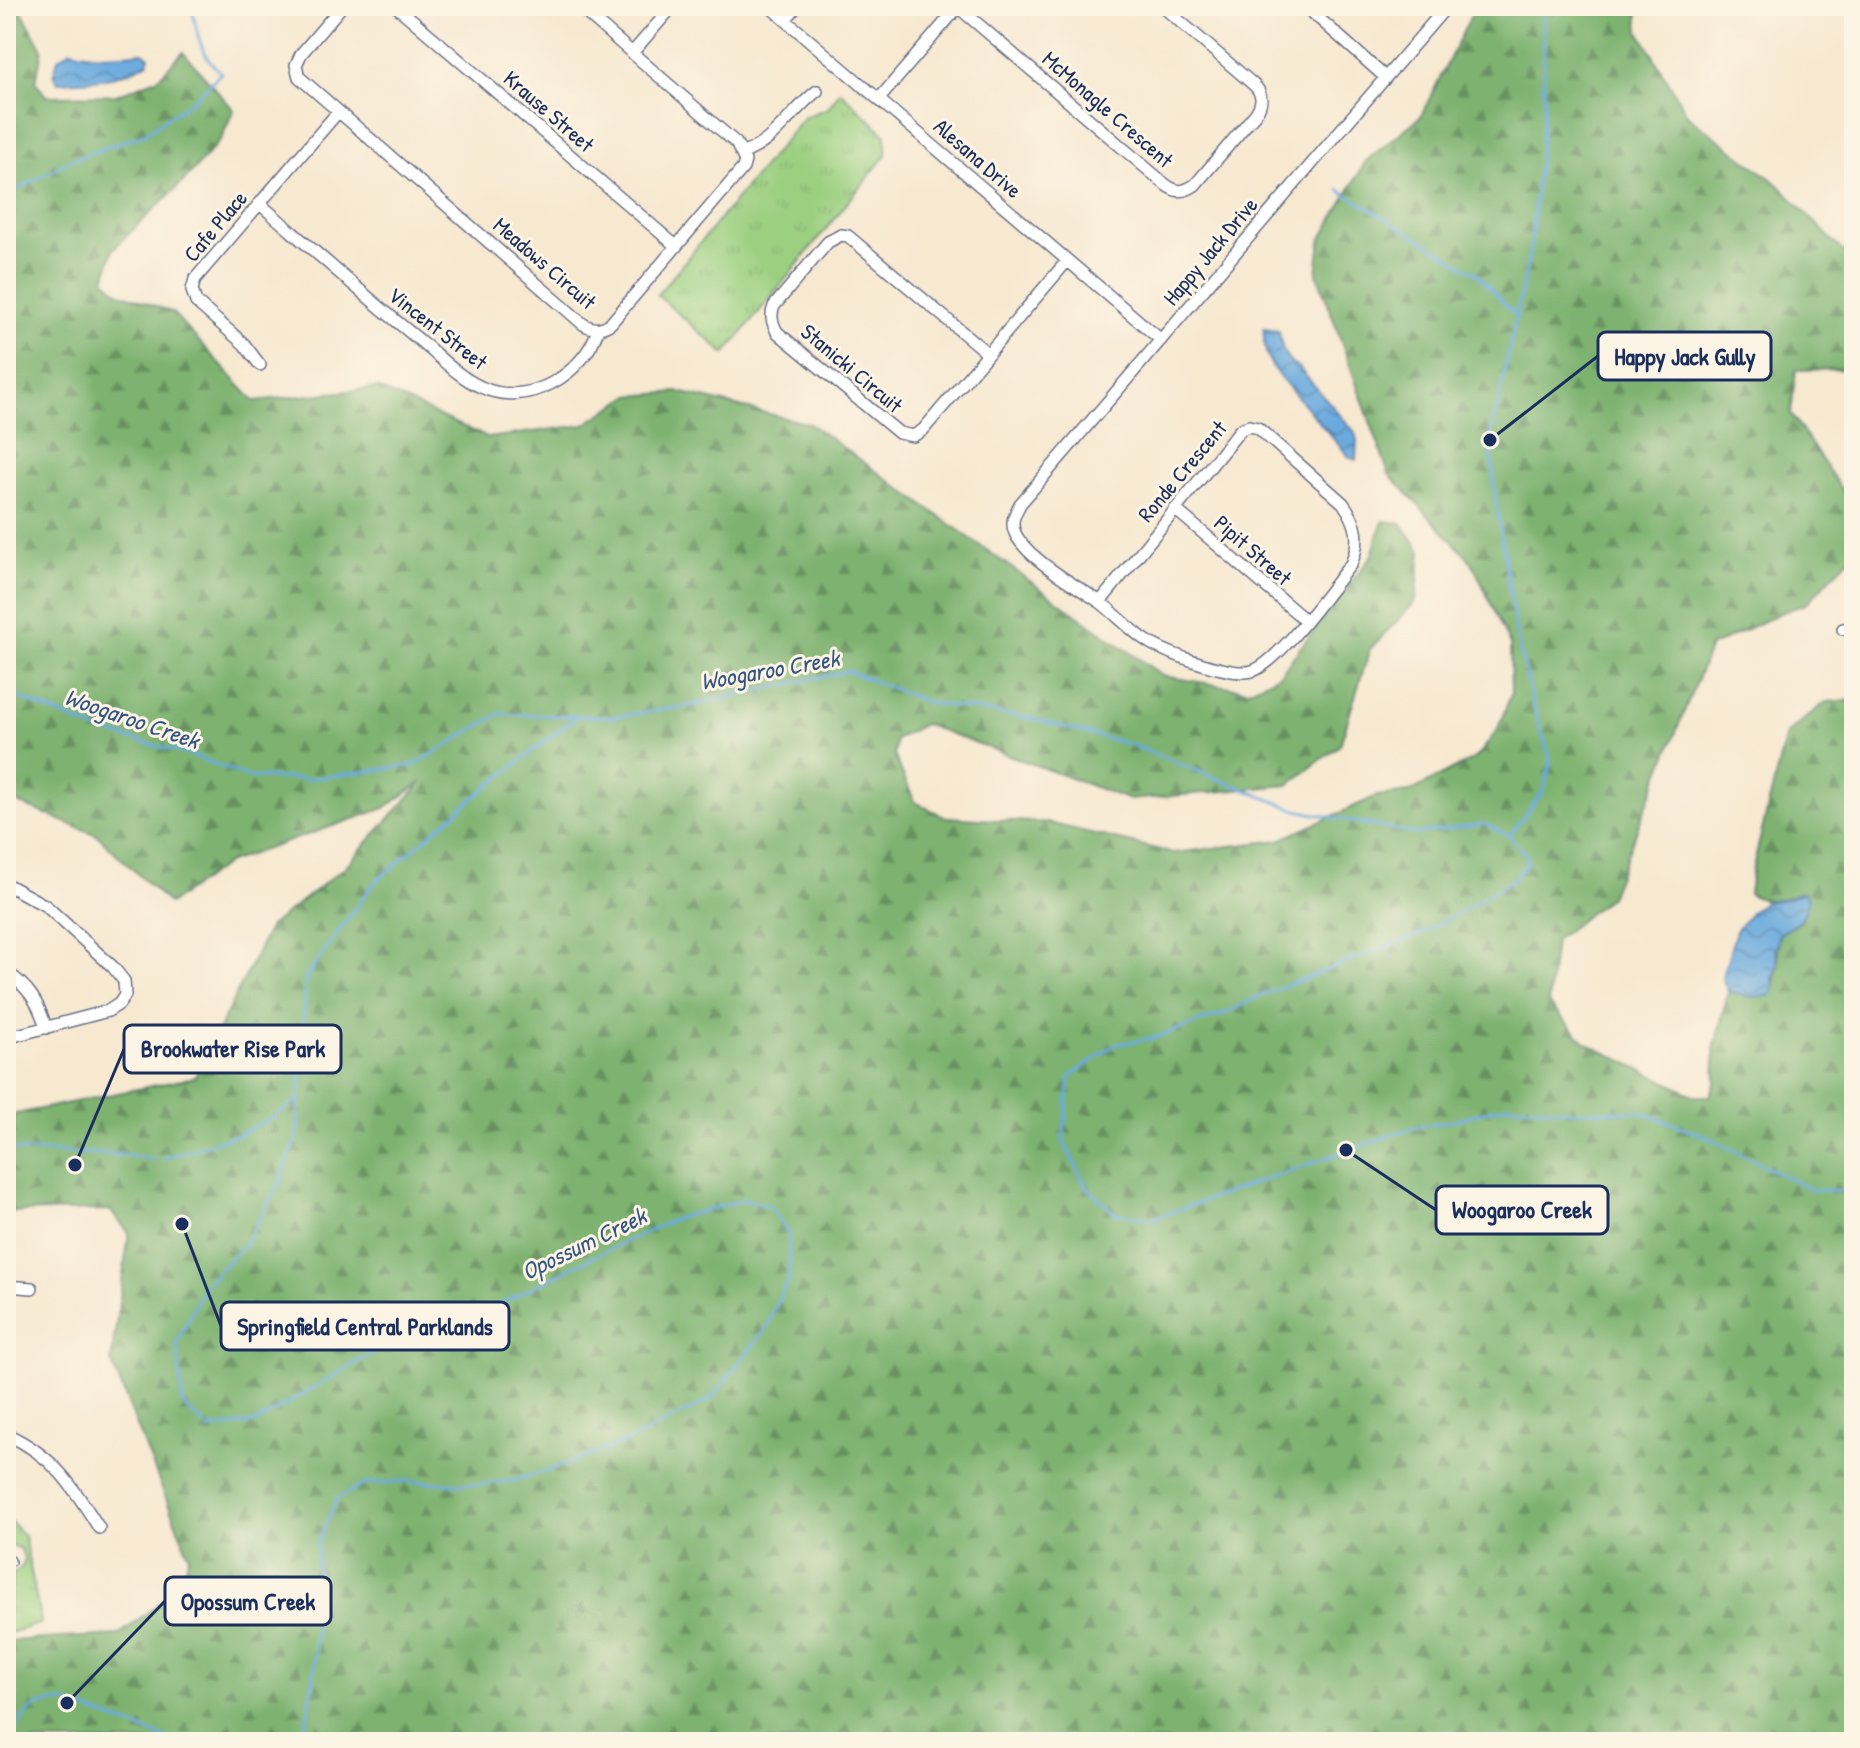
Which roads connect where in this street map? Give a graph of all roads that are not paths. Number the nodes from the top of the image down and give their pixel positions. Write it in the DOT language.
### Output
graph roads {
  1 [pos="342,6"];
  2 [pos="396,6"];
  3 [pos="578,6"];
  4 [pos="673,6"];
  5 [pos="769,6"];
  6 [pos="797,6"];
  7 [pos="959,6"];
  8 [pos="1162,6"];
  9 [pos="1305,6"];
  10 [pos="1447,6"];
  11 [pos="785,20"];
  12 [pos="632,53"];
  13 [pos="1385,77"];
  14 [pos="817,91"];
  15 [pos="879,99"];
  16 [pos="338,112"];
  17 [pos="743,153"];
  18 [pos="260,204"];
  19 [pos="676,246"];
  20 [pos="1067,261"];
  21 [pos="598,329"];
  22 [pos="1161,340"];
  23 [pos="987,353"];
  24 [pos="260,365"];
  25 [pos="1175,509"];
  26 [pos="1013,527"];
  27 [pos="1100,602"];
  28 [pos="1305,620"];
  29 [pos="6,884"];
  30 [pos="6,972"];
  31 [pos="46,1028"];
  32 [pos="6,1038"];
  33 [pos="6,1286"];
  34 [pos="32,1288"];
  35 [pos="6,1434"];
  36 [pos="99,1528"];
  1 -- 16 [label="street, Meadows Circuit"];
  2 -- 19 [label="street, Krause Street"];
  3 -- 12 [label="street"];
  4 -- 12 [label="street"];
  5 -- 11 [label="street, Alesana Drive"];
  6 -- 11 [label="street"];
  7 -- 8 [label="street, McMonagle Crescent"];
  7 -- 15 [label="street"];
  9 -- 13 [label="street"];
  10 -- 13 [label="street, Happy Jack Drive"];
  11 -- 15 [label="street, Alesana Drive"];
  12 -- 17 [label="street"];
  13 -- 22 [label="street, Happy Jack Drive"];
  14 -- 17 [label="street"];
  15 -- 20 [label="street, Alesana Drive"];
  16 -- 18 [label="street, Cafe Place"];
  16 -- 21 [label="street, Meadows Circuit"];
  17 -- 19 [label="street, Meadows Circuit"];
  18 -- 21 [label="street, Vincent Street"];
  18 -- 24 [label="street, Cafe Place"];
  19 -- 21 [label="street, Meadows Circuit"];
  20 -- 22 [label="street, Alesana Drive"];
  20 -- 23 [label="street, Stanicki Circuit"];
  22 -- 26 [label="street, Happy Jack Drive"];
  23 -- 23 [label="street, Stanicki Circuit"];
  25 -- 27 [label="street, Ronde Crescent"];
  25 -- 28 [label="street, Pipit Street"];
  25 -- 28 [label="street, Ronde Crescent"];
  26 -- 27 [label="street, Ronde Crescent"];
  27 -- 28 [label="street, Ronde Crescent"];
  29 -- 31 [label="street"];
  30 -- 31 [label="street"];
  31 -- 32 [label="street"];
  33 -- 34 [label="street"];
  35 -- 36 [label="street"];
}
